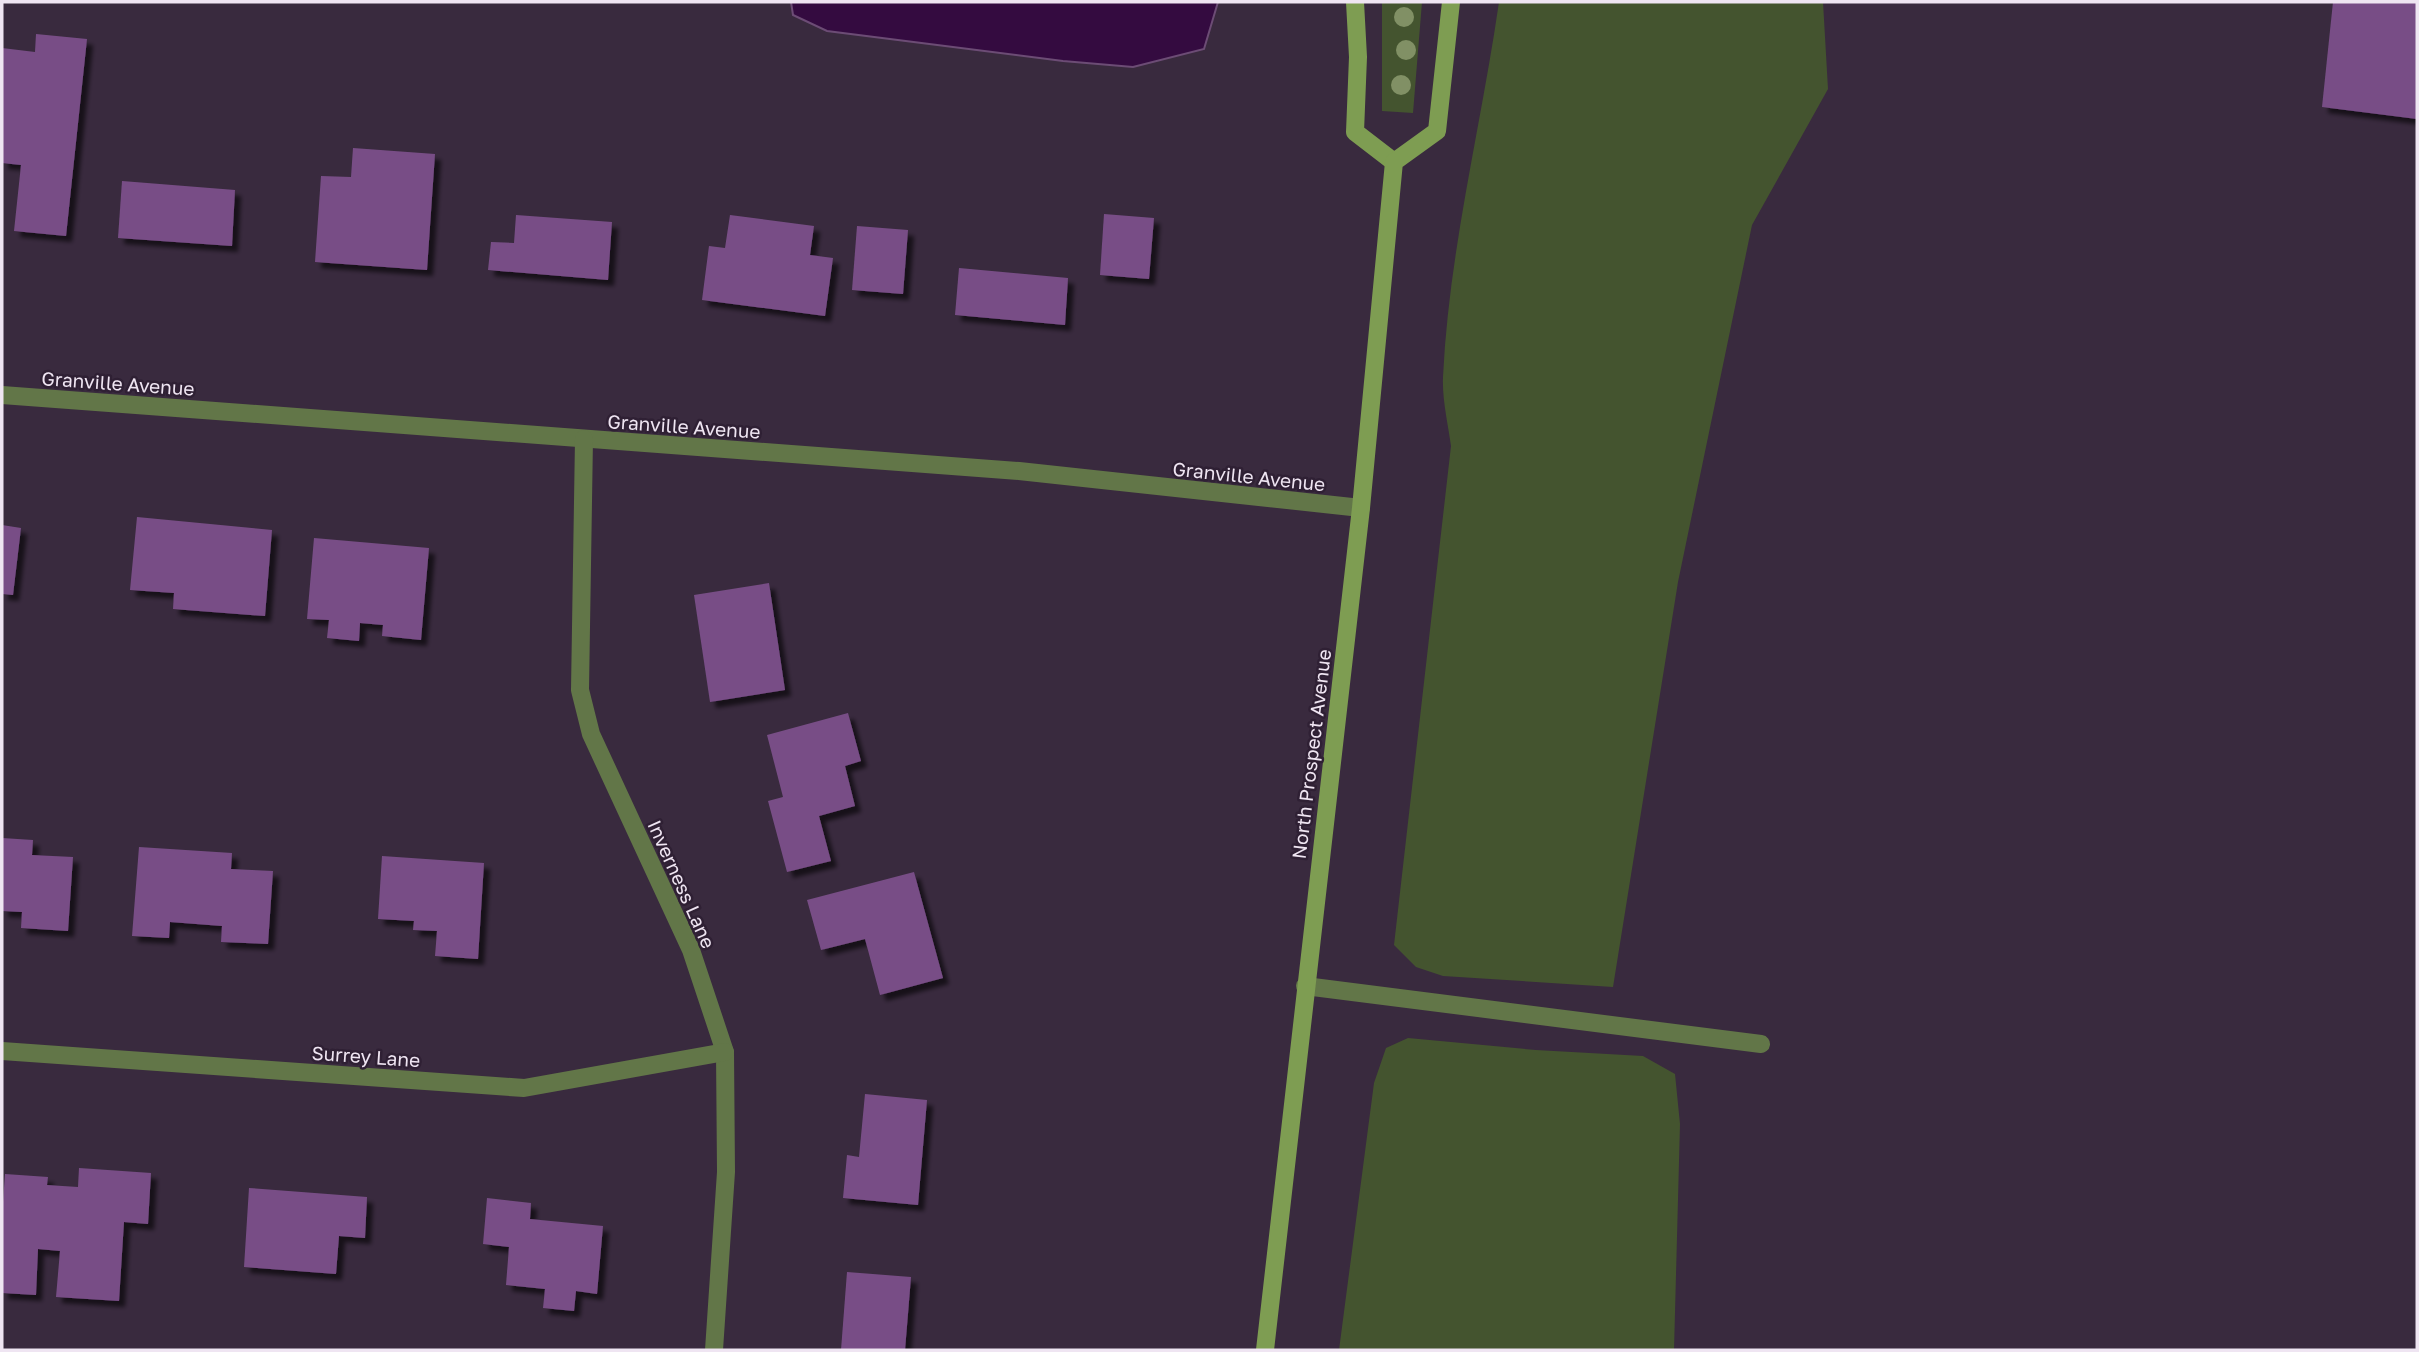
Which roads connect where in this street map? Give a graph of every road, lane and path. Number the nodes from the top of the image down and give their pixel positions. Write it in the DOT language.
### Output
graph roads {
  1 [pos="1355,2"];
  2 [pos="1451,2"];
  3 [pos="1394,162"];
  4 [pos="2,395"];
  5 [pos="584,439"];
  6 [pos="1361,509"];
  7 [pos="1305,986"];
  8 [pos="1761,1044"];
  9 [pos="2,1051"];
  10 [pos="725,1052"];
  11 [pos="714,1350"];
  12 [pos="1265,1350"];
  1 -- 3 [label="main road"];
  2 -- 3 [label="main road"];
  3 -- 6 [label="main road, North Prospect Avenue"];
  4 -- 5 [label="street, Granville Avenue"];
  5 -- 6 [label="street, Granville Avenue"];
  5 -- 10 [label="street, Inverness Lane"];
  6 -- 7 [label="main road, North Prospect Avenue"];
  7 -- 8 [label="street"];
  7 -- 12 [label="main road, North Prospect Avenue"];
  9 -- 10 [label="street, Surrey Lane"];
  10 -- 11 [label="street, Inverness Lane"];
}
